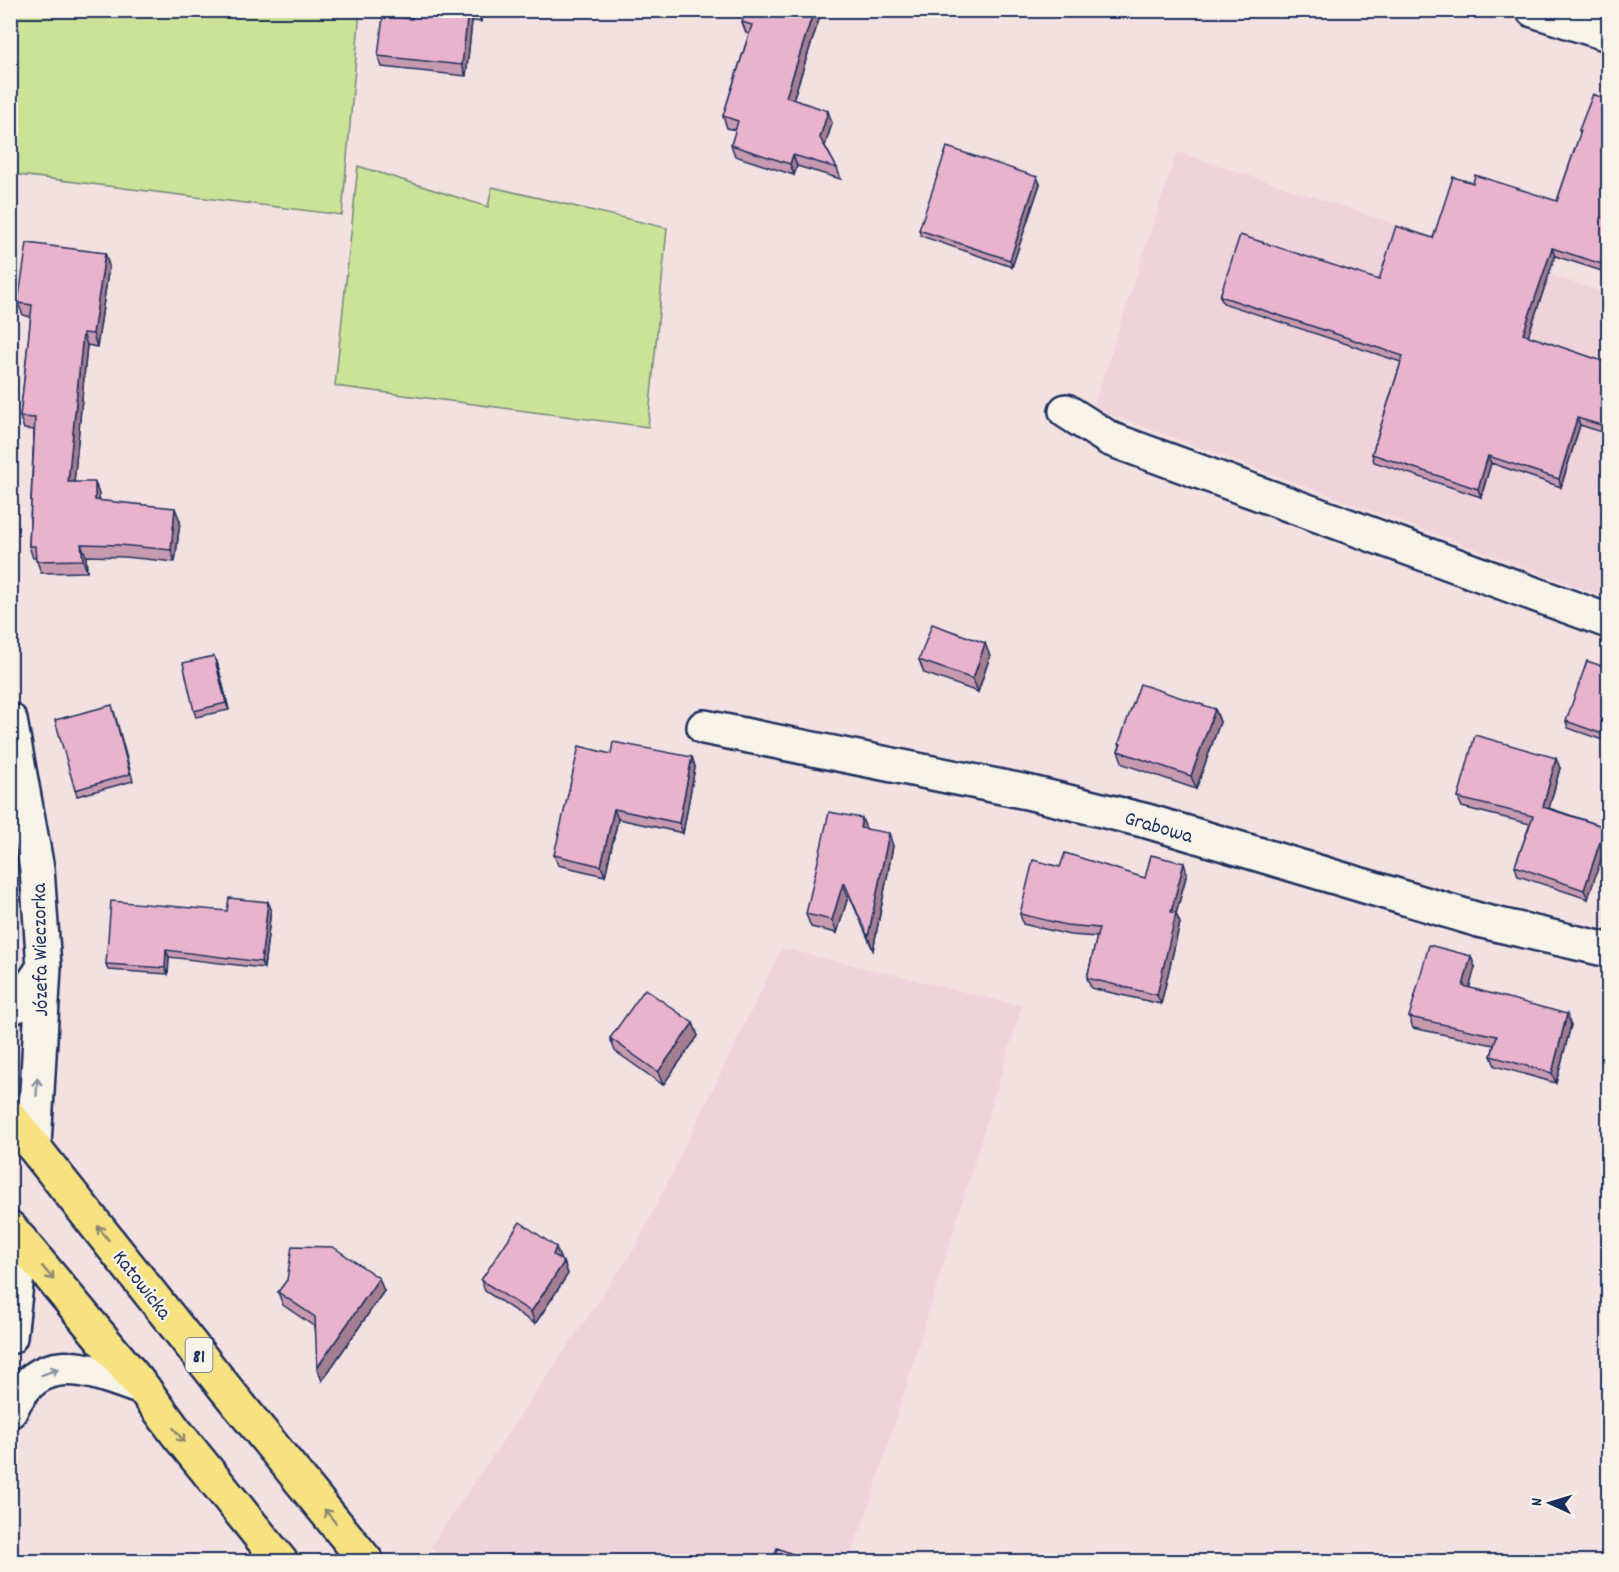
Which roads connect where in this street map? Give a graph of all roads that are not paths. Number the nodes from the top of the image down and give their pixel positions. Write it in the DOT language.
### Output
graph roads {
  1 [pos="1533,10"];
  2 [pos="1608,34"];
  3 [pos="1066,411"];
  4 [pos="1608,621"];
  5 [pos="10,720"];
  6 [pos="704,727"];
  7 [pos="1608,950"];
  8 [pos="44,967"];
  9 [pos="10,1008"];
  10 [pos="10,1117"];
  11 [pos="34,1145"];
  12 [pos="16,1235"];
  13 [pos="10,1337"];
  14 [pos="144,1389"];
  15 [pos="10,1411"];
  16 [pos="281,1562"];
  17 [pos="367,1562"];
  1 -- 2 [label="street"];
  3 -- 4 [label="street"];
  5 -- 8 [label="street, Józefa Wieczorka"];
  6 -- 7 [label="street, Grabowa"];
  8 -- 9 [label="street"];
  11 -- 8 [label="street, Józefa Wieczorka, one-way"];
  10 -- 11 [label="main road, Katowicka / 81"];
  17 -- 11 [label="main road, Katowicka / 81, one-way"];
  12 -- 13 [label="street"];
  12 -- 14 [label="main road, one-way"];
  15 -- 14 [label="street, one-way"];
  14 -- 16 [label="main road, one-way"];
}
